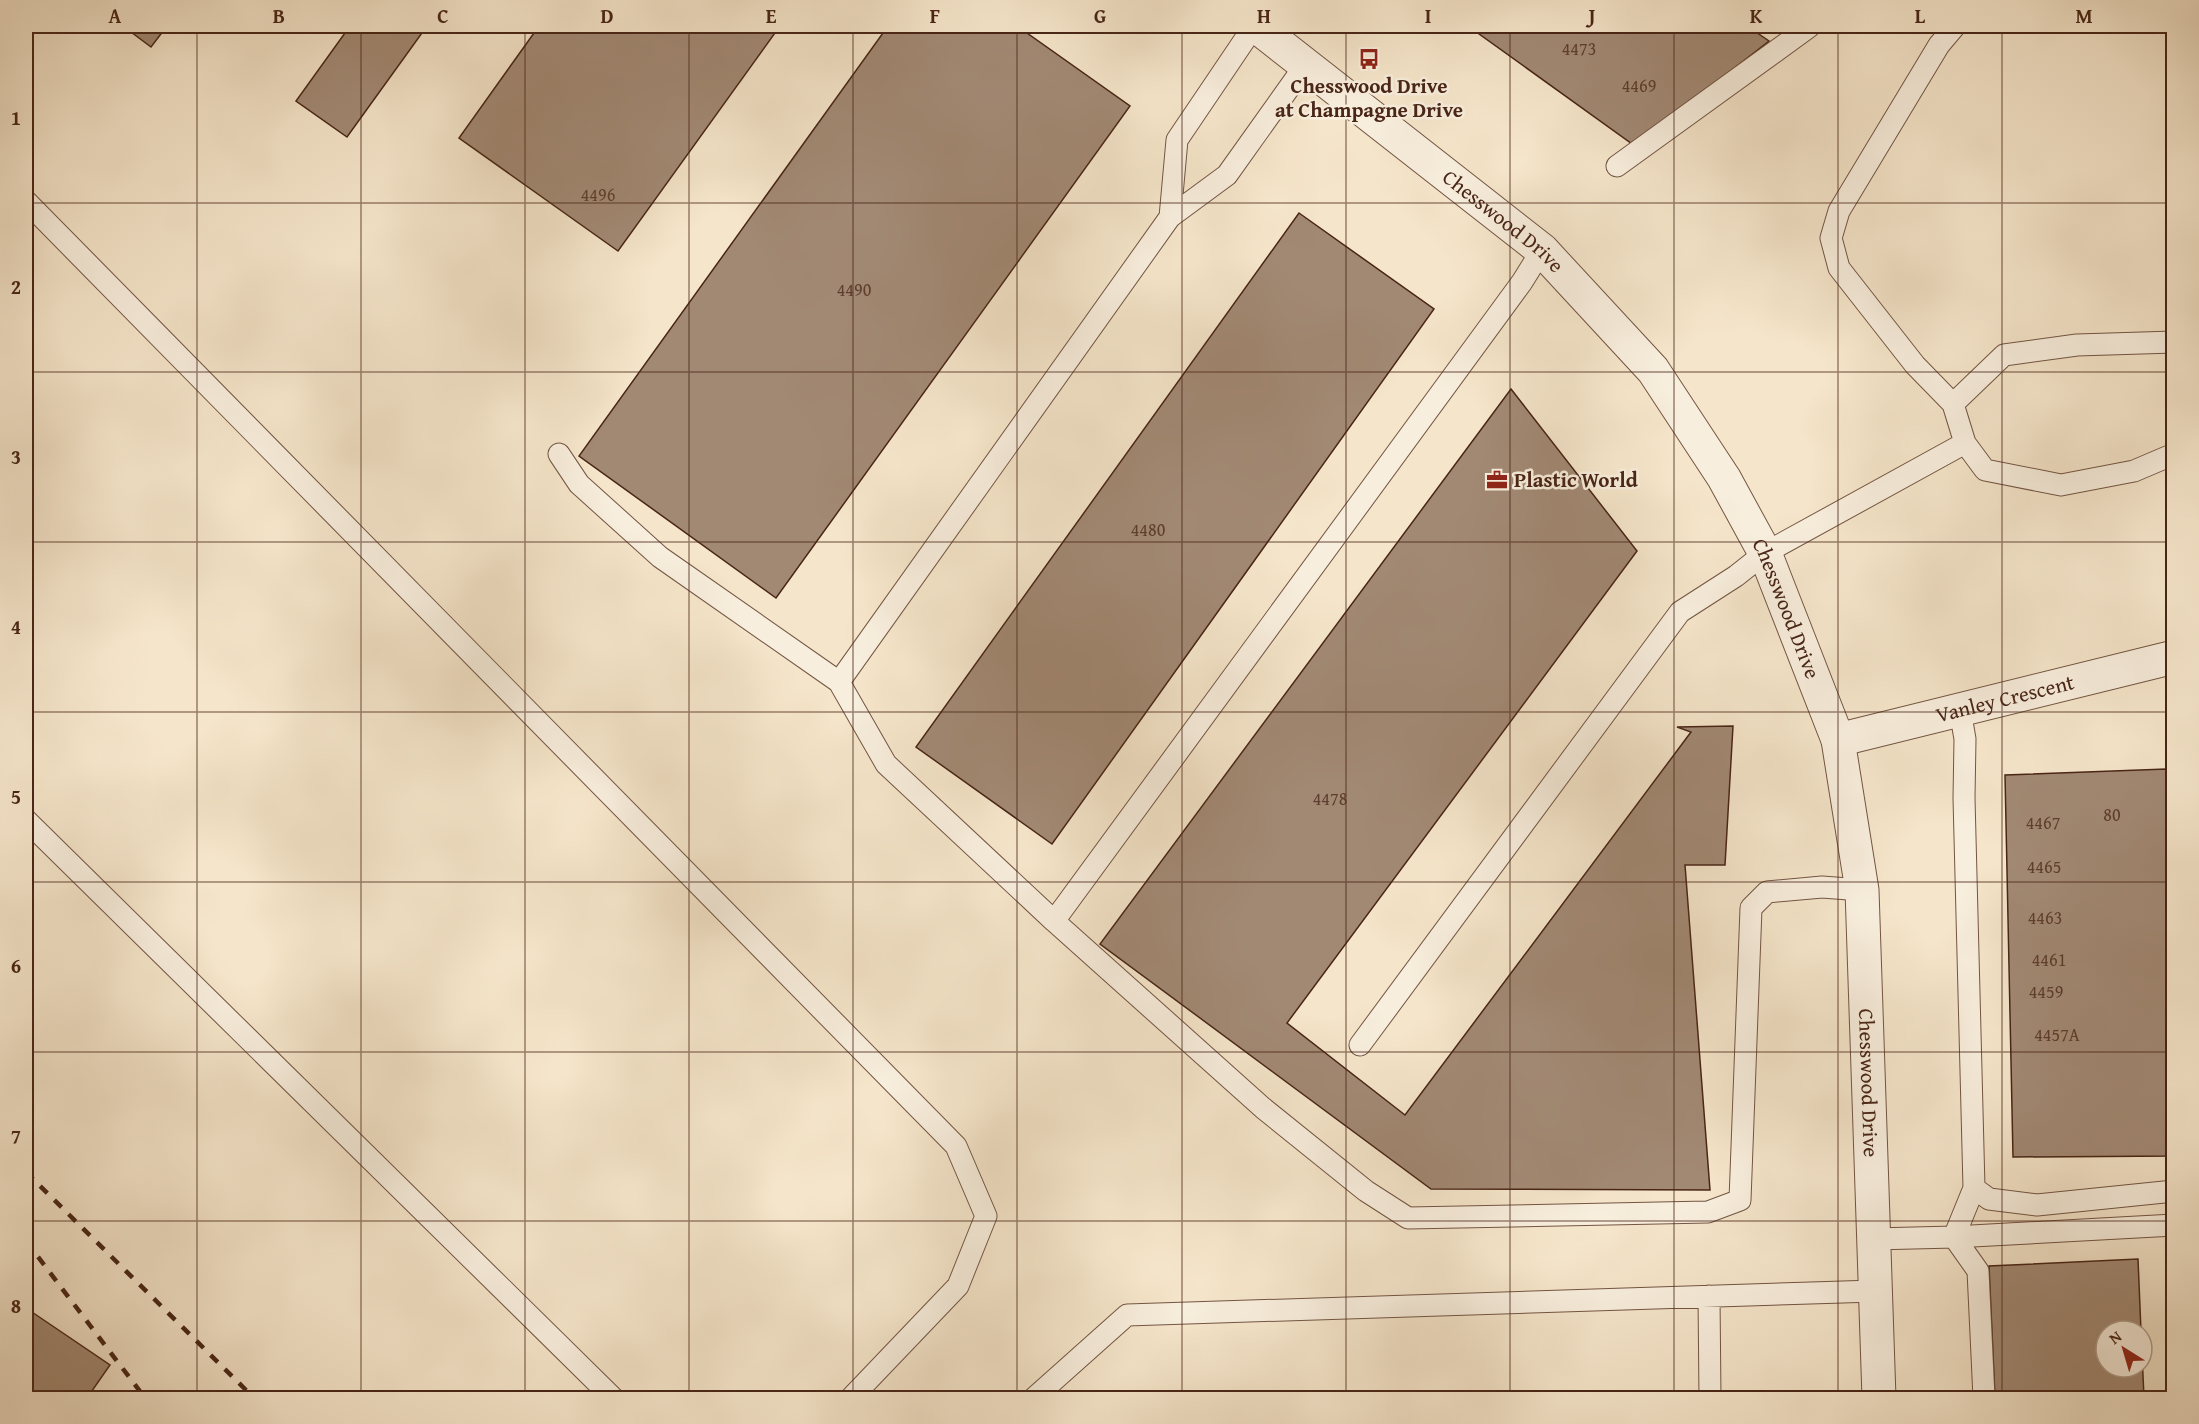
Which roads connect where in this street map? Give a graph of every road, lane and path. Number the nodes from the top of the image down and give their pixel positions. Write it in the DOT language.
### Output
graph roads {
  1 [pos="1255,26"];
  2 [pos="1807,26"];
  3 [pos="1955,26"];
  4 [pos="1305,64"];
  5 [pos="1617,166"];
  6 [pos="26,201"];
  7 [pos="1170,217"];
  8 [pos="1542,250"];
  9 [pos="2174,342"];
  10 [pos="1953,404"];
  11 [pos="1965,443"];
  12 [pos="559,454"];
  13 [pos="2174,454"];
  14 [pos="1766,553"];
  15 [pos="2174,657"];
  16 [pos="839,682"];
  17 [pos="1960,710"];
  18 [pos="1838,740"];
  19 [pos="26,820"];
  20 [pos="1862,890"];
  21 [pos="1054,921"];
  22 [pos="1360,1045"];
  23 [pos="1974,1188"];
  24 [pos="2174,1191"];
  25 [pos="2174,1225"];
  26 [pos="1954,1237"];
  27 [pos="1873,1239"];
  28 [pos="1875,1291"];
  29 [pos="1708,1296"];
  30 [pos="613,1398"];
  31 [pos="851,1398"];
  32 [pos="1034,1398"];
  33 [pos="1710,1398"];
  34 [pos="1879,1398"];
  35 [pos="1984,1398"];
  1 -- 4 [label="street, Chesswood Drive"];
  1 -- 7 [label="lane"];
  2 -- 5 [label="lane"];
  3 -- 10 [label="lane"];
  4 -- 7 [label="lane"];
  4 -- 8 [label="street, Chesswood Drive"];
  6 -- 31 [label="lane"];
  7 -- 16 [label="lane"];
  8 -- 14 [label="street, Chesswood Drive"];
  8 -- 21 [label="lane"];
  9 -- 10 [label="lane"];
  10 -- 11 [label="lane"];
  11 -- 13 [label="lane"];
  11 -- 14 [label="lane"];
  12 -- 16 [label="lane"];
  14 -- 18 [label="street, Chesswood Drive"];
  14 -- 22 [label="lane"];
  15 -- 17 [label="street, Vanley Crescent"];
  16 -- 21 [label="lane"];
  17 -- 18 [label="street, Vanley Crescent"];
  17 -- 23 [label="lane"];
  18 -- 20 [label="street, Chesswood Drive"];
  19 -- 30 [label="lane"];
  20 -- 21 [label="lane"];
  20 -- 27 [label="street, Chesswood Drive"];
  23 -- 24 [label="lane"];
  23 -- 26 [label="lane"];
  25 -- 26 [label="lane"];
  26 -- 27 [label="lane"];
  26 -- 35 [label="lane"];
  27 -- 28 [label="street, Chesswood Drive"];
  28 -- 29 [label="lane"];
  28 -- 34 [label="street, Chesswood Drive"];
  29 -- 32 [label="lane"];
  29 -- 33 [label="lane"];
}
